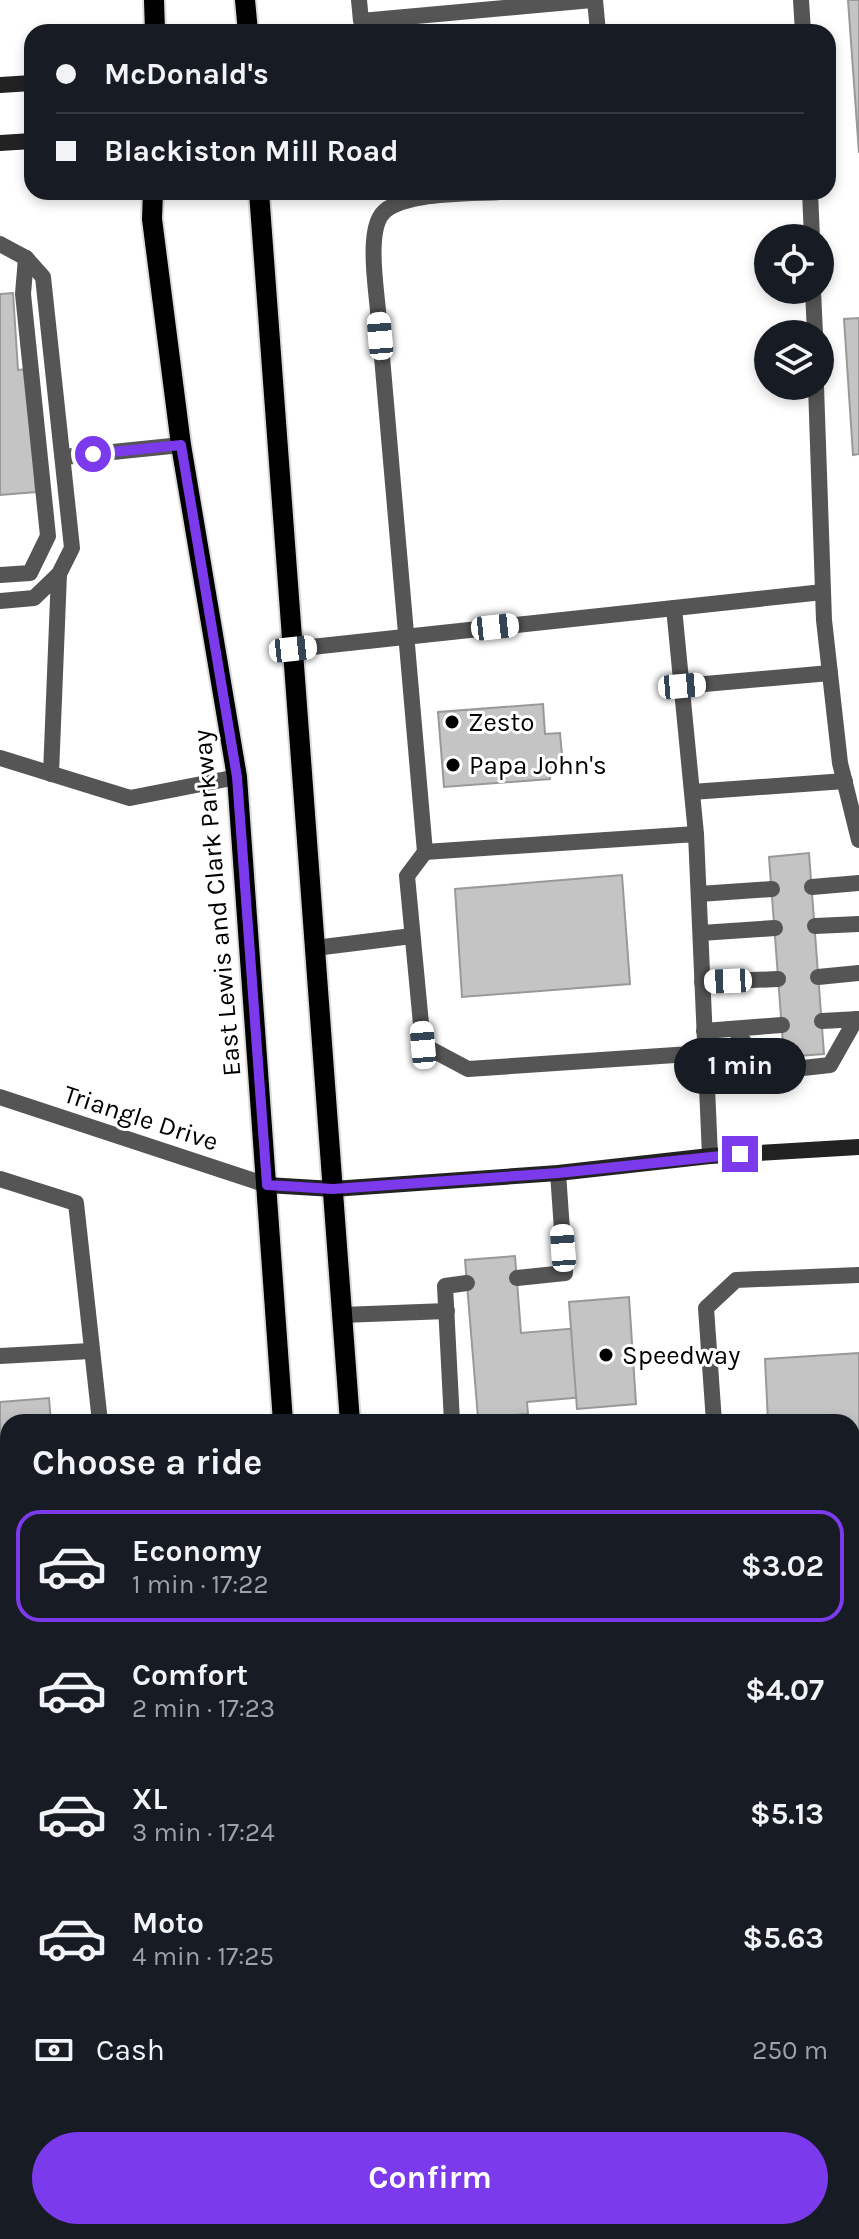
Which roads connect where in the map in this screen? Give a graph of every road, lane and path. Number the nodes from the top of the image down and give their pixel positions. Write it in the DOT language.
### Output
graph roads {
  1 [pos="154,0"];
  2 [pos="245,0"];
  3 [pos="359,0"];
  4 [pos="594,0"];
  5 [pos="801,0"];
  6 [pos="548,2"];
  7 [pos="155,24"];
  8 [pos="247,24"];
  9 [pos="597,24"];
  10 [pos="802,24"];
  11 [pos="24,84"];
  12 [pos="0,85"];
  13 [pos="24,142"];
  14 [pos="0,143"];
  15 [pos="153,200"];
  16 [pos="260,200"];
  17 [pos="410,200"];
  18 [pos="810,200"];
  19 [pos="811,224"];
  20 [pos="0,244"];
  21 [pos="26,258"];
  22 [pos="816,400"];
  23 [pos="181,445"];
  24 [pos="64,457"];
  25 [pos="59,574"];
  26 [pos="0,575"];
  27 [pos="823,592"];
  28 [pos="0,601"];
  29 [pos="674,608"];
  30 [pos="405,637"];
  31 [pos="293,649"];
  32 [pos="830,673"];
  33 [pos="682,686"];
  34 [pos="0,758"];
  35 [pos="51,774"];
  36 [pos="237,777"];
  37 [pos="845,781"];
  38 [pos="692,792"];
  39 [pos="696,834"];
  40 [pos="859,840"];
  41 [pos="425,852"];
  42 [pos="859,883"];
  43 [pos="812,887"];
  44 [pos="772,889"];
  45 [pos="699,894"];
  46 [pos="859,924"];
  47 [pos="815,926"];
  48 [pos="775,928"];
  49 [pos="701,933"];
  50 [pos="412,936"];
  51 [pos="315,948"];
  52 [pos="859,973"];
  53 [pos="818,977"];
  54 [pos="778,979"];
  55 [pos="702,982"];
  56 [pos="857,1019"];
  57 [pos="822,1021"];
  58 [pos="782,1025"];
  59 [pos="734,1029"];
  60 [pos="704,1031"];
  61 [pos="705,1053"];
  62 [pos="0,1097"];
  63 [pos="859,1147"];
  64 [pos="710,1156"];
  65 [pos="558,1173"];
  66 [pos="0,1179"];
  67 [pos="267,1185"];
  68 [pos="333,1189"];
  69 [pos="859,1275"];
  70 [pos="517,1278"];
  71 [pos="467,1283"];
  72 [pos="447,1311"];
  73 [pos="342,1315"];
  74 [pos="90,1351"];
  75 [pos="0,1356"];
  76 [pos="99,1414"];
  77 [pos="282,1414"];
  78 [pos="349,1414"];
  79 [pos="452,1414"];
  80 [pos="713,1414"];
  1 -- 7 [label="main road"];
  2 -- 8 [label="main road"];
  3 -- 6 [label="street"];
  4 -- 6 [label="street"];
  4 -- 9 [label="street"];
  5 -- 10 [label="street"];
  11 -- 12 [label="main road"];
  13 -- 14 [label="main road"];
  15 -- 23 [label="main road, East Lewis and Clark Parkway"];
  16 -- 31 [label="main road"];
  17 -- 30 [label="street"];
  18 -- 19 [label="street"];
  20 -- 21 [label="street"];
  21 -- 24 [label="street"];
  21 -- 26 [label="street"];
  22 -- 27 [label="street"];
  23 -- 24 [label="street"];
  23 -- 36 [label="main road, East Lewis and Clark Parkway"];
  24 -- 25 [label="street"];
  25 -- 28 [label="street"];
  25 -- 35 [label="street"];
  27 -- 29 [label="street"];
  27 -- 32 [label="street"];
  29 -- 30 [label="street"];
  29 -- 33 [label="street"];
  30 -- 31 [label="street"];
  30 -- 41 [label="street"];
  31 -- 51 [label="main road"];
  32 -- 33 [label="street"];
  32 -- 37 [label="street"];
  33 -- 38 [label="street"];
  34 -- 35 [label="street"];
  35 -- 36 [label="street"];
  36 -- 67 [label="main road, East Lewis and Clark Parkway"];
  37 -- 38 [label="street"];
  37 -- 40 [label="street"];
  38 -- 39 [label="street"];
  39 -- 41 [label="street"];
  39 -- 45 [label="street"];
  41 -- 50 [label="street"];
  42 -- 43 [label="street"];
  44 -- 45 [label="street"];
  45 -- 49 [label="street"];
  46 -- 47 [label="street"];
  48 -- 49 [label="street"];
  49 -- 55 [label="street"];
  50 -- 51 [label="street"];
  50 -- 61 [label="street"];
  51 -- 68 [label="main road"];
  52 -- 53 [label="street"];
  54 -- 55 [label="street"];
  55 -- 60 [label="street"];
  56 -- 57 [label="street"];
  56 -- 59 [label="street"];
  58 -- 59 [label="street"];
  59 -- 60 [label="street"];
  60 -- 61 [label="street"];
  61 -- 64 [label="street"];
  62 -- 67 [label="street, Triangle Drive"];
  63 -- 64 [label="main road"];
  64 -- 65 [label="main road"];
  65 -- 68 [label="main road"];
  65 -- 70 [label="street"];
  66 -- 74 [label="street"];
  67 -- 68 [label="main road"];
  67 -- 77 [label="main road, East Lewis and Clark Parkway"];
  68 -- 73 [label="main road"];
  69 -- 80 [label="street"];
  71 -- 72 [label="street"];
  72 -- 73 [label="street"];
  72 -- 79 [label="street"];
  73 -- 78 [label="main road"];
  74 -- 75 [label="street"];
  74 -- 76 [label="street"];
}
